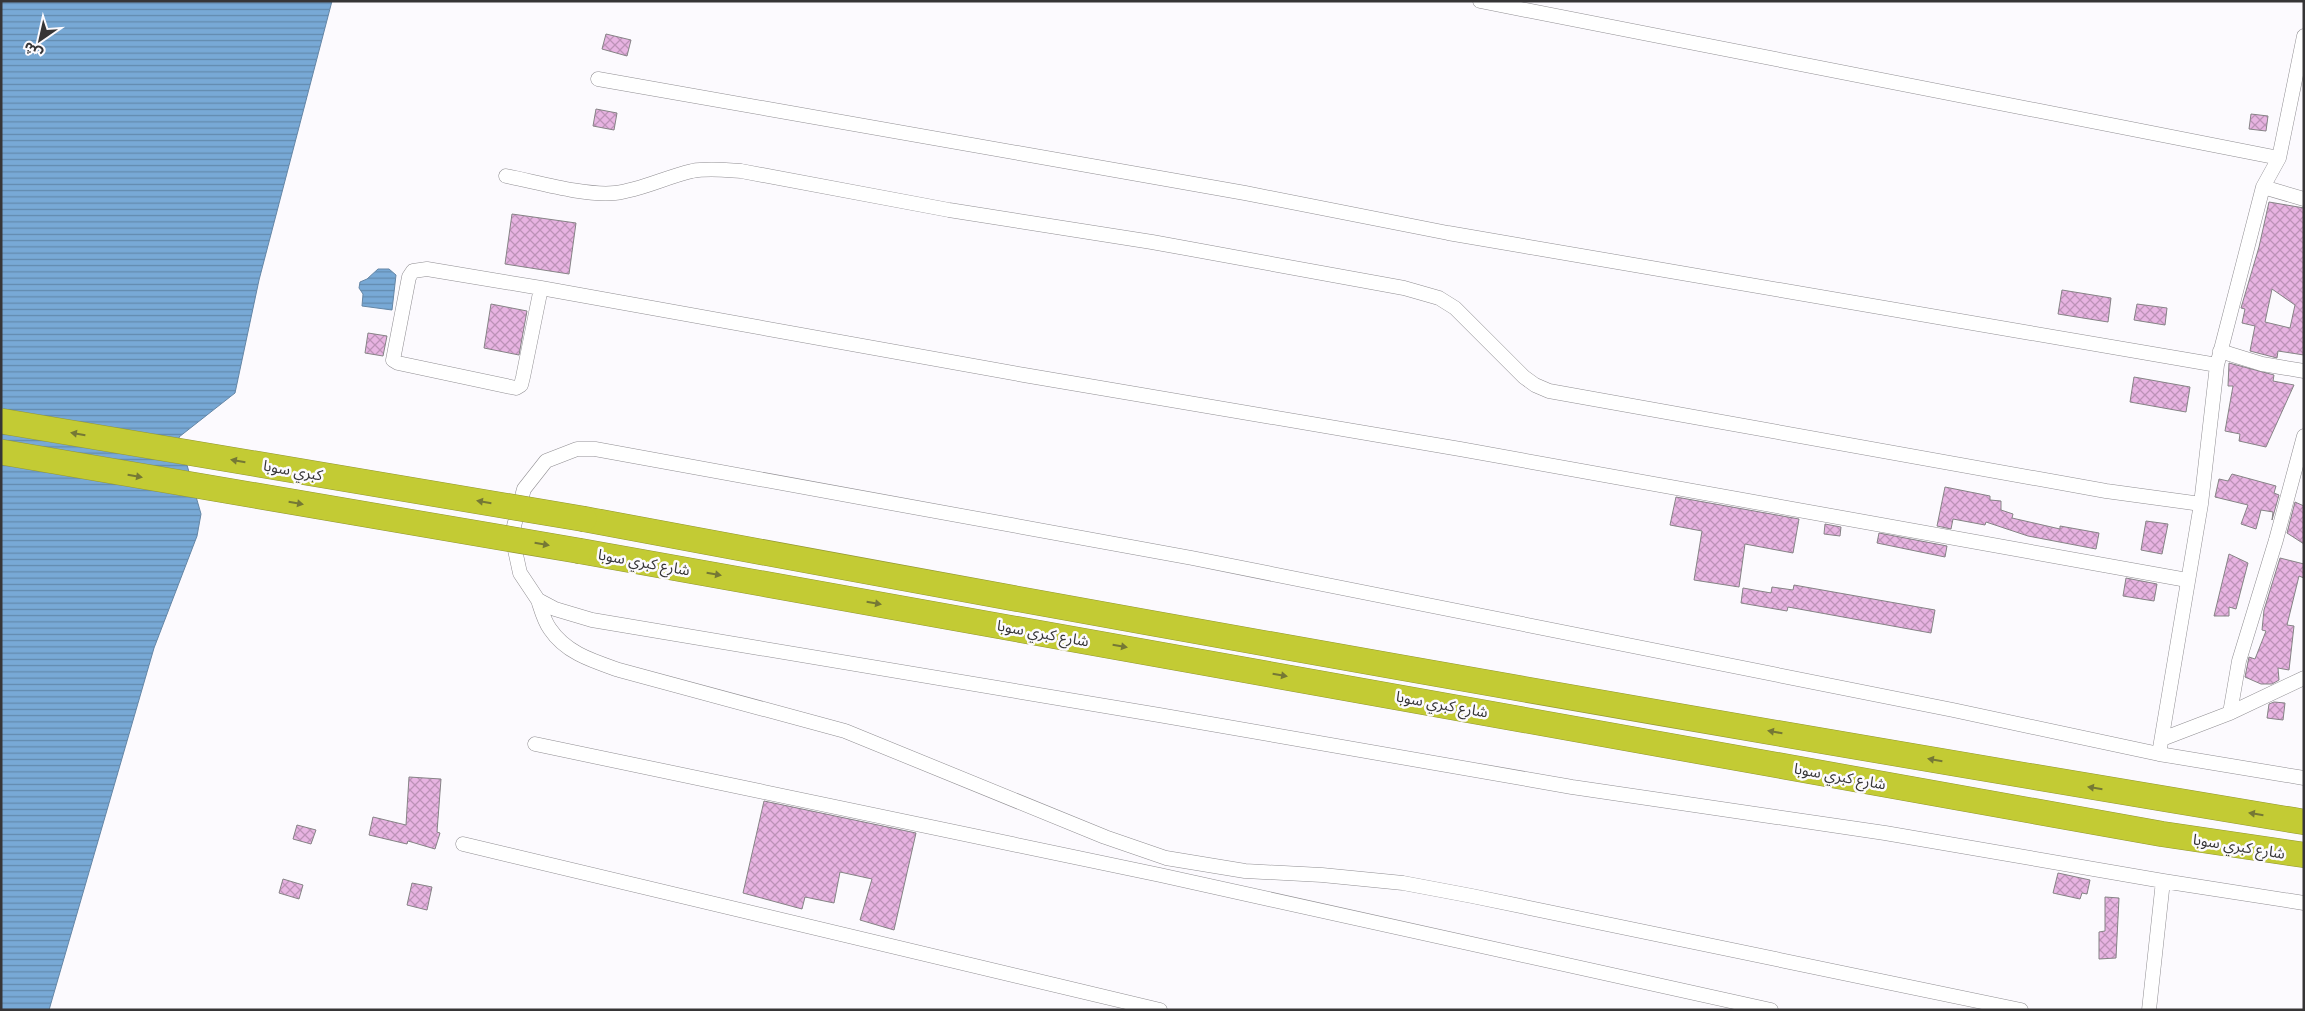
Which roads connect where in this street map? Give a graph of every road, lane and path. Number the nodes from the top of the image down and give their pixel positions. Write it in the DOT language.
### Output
graph roads {
  1 [pos="1480,1"];
  2 [pos="2304,36"];
  3 [pos="598,78"];
  4 [pos="2297,101"];
  5 [pos="2278,158"];
  6 [pos="506,176"];
  7 [pos="2263,187"];
  8 [pos="2304,199"];
  9 [pos="542,288"];
  10 [pos="2219,358"];
  11 [pos="2304,371"];
  12 [pos="1,421"];
  13 [pos="2304,436"];
  14 [pos="1,452"];
  15 [pos="2201,504"];
  16 [pos="584,519"];
  17 [pos="2186,580"];
  18 [pos="538,600"];
  19 [pos="2304,678"];
  20 [pos="2230,713"];
  21 [pos="2162,739"];
  22 [pos="535,744"];
  23 [pos="2158,754"];
  24 [pos="2304,778"];
  25 [pos="2304,822"];
  26 [pos="463,844"];
  27 [pos="2304,856"];
  28 [pos="2163,882"];
  29 [pos="2304,903"];
  30 [pos="1160,1010"];
  31 [pos="1771,1010"];
  32 [pos="2021,1010"];
  33 [pos="2149,1010"];
  1 -- 5 [label="street"];
  2 -- 4 [label="street"];
  3 -- 10 [label="street"];
  4 -- 5 [label="street"];
  5 -- 7 [label="street"];
  6 -- 15 [label="street"];
  7 -- 8 [label="street"];
  7 -- 10 [label="street"];
  9 -- 9 [label="street"];
  9 -- 17 [label="street"];
  10 -- 11 [label="street"];
  10 -- 15 [label="street"];
  16 -- 12 [label="highway, كبري سوبا, one-way, bridge"];
  13 -- 20 [label="street"];
  14 -- 27 [label="highway, شارع كبري سوبا, one-way, bridge"];
  15 -- 17 [label="street"];
  25 -- 16 [label="highway, شارع كبري سوبا, one-way"];
  17 -- 21 [label="street"];
  18 -- 23 [label="street"];
  18 -- 28 [label="street"];
  18 -- 32 [label="street"];
  19 -- 20 [label="street"];
  20 -- 21 [label="street"];
  21 -- 23 [label="street"];
  22 -- 31 [label="street"];
  23 -- 24 [label="street"];
  26 -- 30 [label="street"];
  28 -- 29 [label="street"];
  28 -- 33 [label="street"];
}
